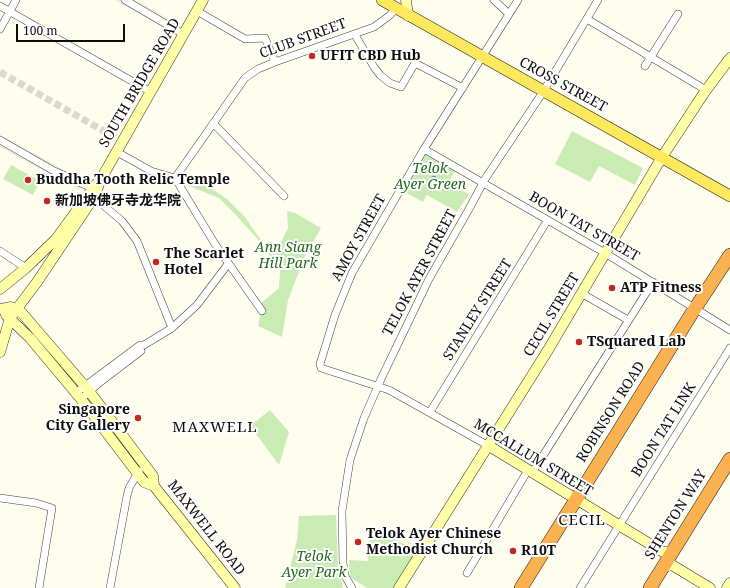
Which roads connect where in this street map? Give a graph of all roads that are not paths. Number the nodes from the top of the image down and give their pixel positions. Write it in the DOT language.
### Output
graph roads {
  1 [pos="16,0"];
  2 [pos="125,0"];
  3 [pos="203,0"];
  4 [pos="382,0"];
  5 [pos="406,0"];
  6 [pos="494,0"];
  7 [pos="518,0"];
  8 [pos="598,0"];
  9 [pos="0,6"];
  10 [pos="396,9"];
  11 [pos="10,11"];
  12 [pos="197,11"];
  13 [pos="509,14"];
  14 [pos="678,14"];
  15 [pos="408,16"];
  16 [pos="587,19"];
  17 [pos="0,29"];
  18 [pos="183,34"];
  19 [pos="355,35"];
  20 [pos="482,57"];
  21 [pos="651,57"];
  22 [pos="275,62"];
  23 [pos="728,62"];
  24 [pos="645,66"];
  25 [pos="463,88"];
  26 [pos="706,90"];
  27 [pos="151,92"];
  28 [pos="543,92"];
  29 [pos="213,123"];
  30 [pos="0,140"];
  31 [pos="424,149"];
  32 [pos="117,152"];
  33 [pos="662,157"];
  34 [pos="175,178"];
  35 [pos="482,184"];
  36 [pos="91,193"];
  37 [pos="284,196"];
  38 [pos="730,196"];
  39 [pos="547,221"];
  40 [pos="0,251"];
  41 [pos="605,253"];
  42 [pos="730,255"];
  43 [pos="228,264"];
  44 [pos="26,268"];
  45 [pos="653,282"];
  46 [pos="0,289"];
  47 [pos="581,293"];
  48 [pos="695,308"];
  49 [pos="0,309"];
  50 [pos="18,310"];
  51 [pos="262,311"];
  52 [pos="10,318"];
  53 [pos="628,320"];
  54 [pos="172,328"];
  55 [pos="730,330"];
  56 [pos="730,348"];
  57 [pos="0,352"];
  58 [pos="375,385"];
  59 [pos="87,388"];
  60 [pos="79,396"];
  61 [pos="430,412"];
  62 [pos="489,446"];
  63 [pos="730,459"];
  64 [pos="141,469"];
  65 [pos="530,471"];
  66 [pos="150,481"];
  67 [pos="129,488"];
  68 [pos="0,498"];
  69 [pos="575,500"];
  70 [pos="619,526"];
  71 [pos="673,550"];
  72 [pos="663,567"];
  73 [pos="466,573"];
  74 [pos="350,586"];
  75 [pos="39,588"];
  76 [pos="110,588"];
  77 [pos="235,588"];
  78 [pos="355,588"];
  79 [pos="399,588"];
  80 [pos="521,588"];
  81 [pos="580,588"];
  82 [pos="650,588"];
  83 [pos="710,588"];
  1 -- 11 [label="street"];
  2 -- 18 [label="street"];
  3 -- 12 [label="main road, SOUTH BRIDGE ROAD"];
  4 -- 10 [label="main road, CROSS STREET"];
  5 -- 15 [label="main road"];
  6 -- 13 [label="street"];
  7 -- 13 [label="street"];
  8 -- 16 [label="street, TELOK AYER STREET"];
  9 -- 11 [label="street"];
  10 -- 15 [label="main road, CROSS STREET"];
  10 -- 19 [label="street, CLUB STREET"];
  11 -- 17 [label="street"];
  11 -- 27 [label="street"];
  12 -- 18 [label="main road, SOUTH BRIDGE ROAD"];
  12 -- 22 [label="street"];
  13 -- 20 [label="street, AMOY STREET"];
  14 -- 21 [label="street"];
  15 -- 20 [label="main road, CROSS STREET"];
  16 -- 21 [label="street"];
  16 -- 28 [label="street, TELOK AYER STREET"];
  18 -- 27 [label="main road, SOUTH BRIDGE ROAD"];
  19 -- 22 [label="street, CLUB STREET"];
  19 -- 25 [label="street"];
  20 -- 25 [label="street, AMOY STREET"];
  20 -- 28 [label="main road, CROSS STREET"];
  21 -- 24 [label="street"];
  21 -- 26 [label="street"];
  22 -- 29 [label="street, CLUB STREET"];
  23 -- 26 [label="main road, CECIL STREET"];
  25 -- 31 [label="street, AMOY STREET"];
  26 -- 33 [label="main road, CECIL STREET"];
  27 -- 32 [label="main road, SOUTH BRIDGE ROAD"];
  28 -- 33 [label="main road, CROSS STREET"];
  28 -- 35 [label="street, TELOK AYER STREET"];
  29 -- 34 [label="street, CLUB STREET"];
  29 -- 37 [label="street"];
  30 -- 36 [label="street"];
  31 -- 35 [label="street, BOON TAT STREET"];
  31 -- 58 [label="street, AMOY STREET"];
  32 -- 34 [label="street"];
  32 -- 36 [label="main road, SOUTH BRIDGE ROAD"];
  33 -- 38 [label="main road, CROSS STREET"];
  33 -- 41 [label="main road, CECIL STREET"];
  34 -- 43 [label="street"];
  35 -- 39 [label="street, BOON TAT STREET"];
  35 -- 58 [label="street, TELOK AYER STREET"];
  36 -- 44 [label="main road, SOUTH BRIDGE ROAD"];
  36 -- 50 [label="main road, SOUTH BRIDGE ROAD"];
  36 -- 54 [label="street"];
  39 -- 41 [label="street, BOON TAT STREET"];
  39 -- 61 [label="street, STANLEY STREET"];
  40 -- 44 [label="street"];
  41 -- 45 [label="street, BOON TAT STREET"];
  41 -- 47 [label="main road, CECIL STREET"];
  42 -- 48 [label="highway, ROBINSON ROAD"];
  43 -- 51 [label="street"];
  43 -- 54 [label="street"];
  44 -- 46 [label="main road, SOUTH BRIDGE ROAD"];
  45 -- 48 [label="street, BOON TAT STREET"];
  45 -- 53 [label="street"];
  47 -- 53 [label="street"];
  47 -- 62 [label="main road, CECIL STREET"];
  48 -- 55 [label="street, BOON TAT STREET"];
  48 -- 69 [label="highway, ROBINSON ROAD"];
  49 -- 50 [label="main road"];
  49 -- 52 [label="main road, MAXWELL ROAD"];
  50 -- 52 [label="main road, SOUTH BRIDGE ROAD"];
  50 -- 59 [label="main road, MAXWELL ROAD"];
  52 -- 57 [label="main road"];
  52 -- 60 [label="main road, MAXWELL ROAD"];
  53 -- 65 [label="street"];
  54 -- 59 [label="street"];
  56 -- 70 [label="street, BOON TAT LINK"];
  58 -- 61 [label="street, MCCALLUM STREET"];
  58 -- 74 [label="street, TELOK AYER STREET"];
  59 -- 60 [label="street"];
  59 -- 64 [label="main road, MAXWELL ROAD"];
  60 -- 64 [label="main road, MAXWELL ROAD"];
  61 -- 62 [label="street, MCCALLUM STREET"];
  62 -- 65 [label="main road, MCCALLUM STREET"];
  62 -- 79 [label="main road, CECIL STREET"];
  63 -- 71 [label="highway, SHENTON WAY"];
  64 -- 66 [label="main road, MAXWELL ROAD"];
  64 -- 67 [label="street"];
  65 -- 69 [label="main road, MCCALLUM STREET"];
  65 -- 73 [label="street"];
  66 -- 67 [label="street"];
  66 -- 77 [label="main road, MAXWELL ROAD"];
  67 -- 76 [label="street"];
  68 -- 75 [label="street"];
  69 -- 70 [label="main road, MCCALLUM STREET"];
  69 -- 80 [label="highway, ROBINSON ROAD"];
  70 -- 71 [label="main road, MCCALLUM STREET"];
  70 -- 81 [label="street, BOON TAT LINK"];
  71 -- 72 [label="highway, SHENTON WAY"];
  72 -- 82 [label="highway, SHENTON WAY"];
  72 -- 83 [label="main road"];
  74 -- 78 [label="street, TELOK AYER STREET"];
}
